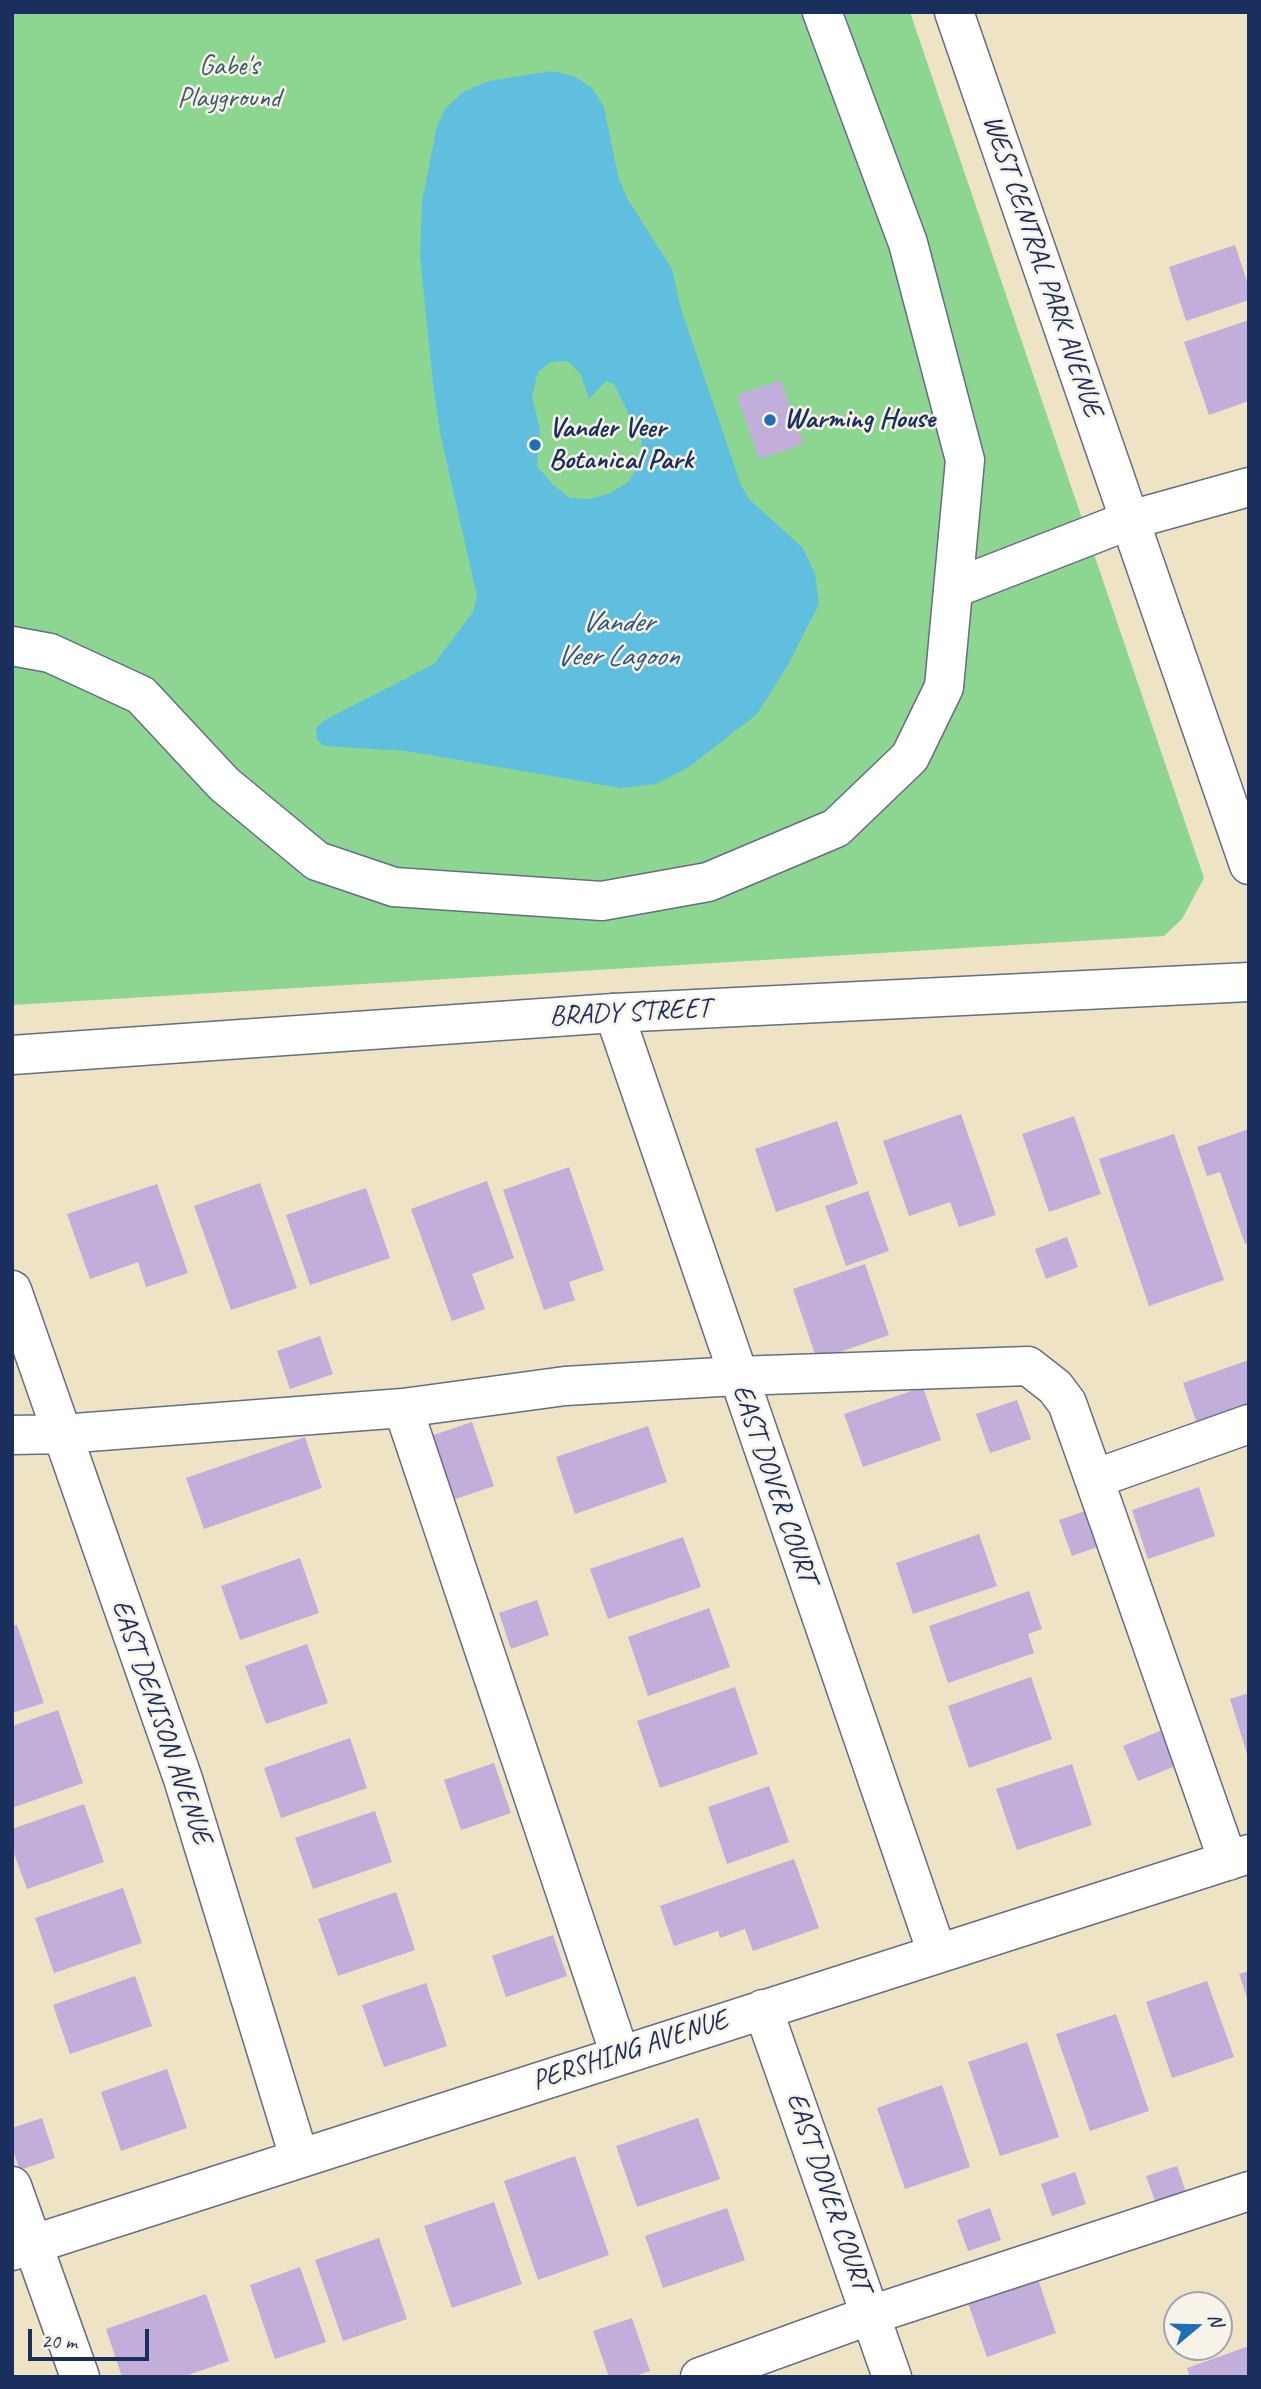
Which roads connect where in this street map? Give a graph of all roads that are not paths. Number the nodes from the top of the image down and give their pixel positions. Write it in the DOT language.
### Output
graph roads {
  1 [pos="822,12"];
  2 [pos="954,12"];
  3 [pos="1249,487"];
  4 [pos="1130,520"];
  5 [pos="955,588"];
  6 [pos="12,646"];
  7 [pos="1249,865"];
  8 [pos="1249,982"];
  9 [pos="614,1013"];
  10 [pos="12,1055"];
  11 [pos="12,1290"];
  12 [pos="736,1376"];
  13 [pos="403,1408"];
  14 [pos="1249,1424"];
  15 [pos="62,1434"];
  16 [pos="12,1435"];
  17 [pos="1094,1479"];
  18 [pos="1238,1858"];
  19 [pos="937,1953"];
  20 [pos="763,2009"];
  21 [pos="620,2055"];
  22 [pos="299,2157"];
  23 [pos="12,2186"];
  24 [pos="1249,2190"];
  25 [pos="22,2248"];
  26 [pos="871,2315"];
  27 [pos="80,2377"];
  28 [pos="700,2377"];
  29 [pos="892,2377"];
  1 -- 5 [label="main road"];
  2 -- 4 [label="main road, WEST CENTRAL PARK AVENUE"];
  3 -- 4 [label="main road"];
  4 -- 5 [label="main road"];
  4 -- 7 [label="main road, WEST CENTRAL PARK AVENUE"];
  5 -- 6 [label="main road"];
  8 -- 9 [label="main road, BRADY STREET"];
  9 -- 10 [label="main road, BRADY STREET"];
  9 -- 12 [label="main road, EAST DOVER COURT"];
  11 -- 15 [label="main road, EAST DENISON AVENUE"];
  12 -- 13 [label="main road"];
  12 -- 17 [label="main road"];
  12 -- 19 [label="main road, EAST DOVER COURT"];
  13 -- 15 [label="main road"];
  13 -- 21 [label="main road"];
  14 -- 17 [label="main road"];
  15 -- 16 [label="main road"];
  15 -- 22 [label="main road, EAST DENISON AVENUE"];
  17 -- 18 [label="main road"];
  18 -- 19 [label="main road, PERSHING AVENUE"];
  19 -- 20 [label="main road, PERSHING AVENUE"];
  20 -- 21 [label="main road, PERSHING AVENUE"];
  20 -- 26 [label="main road, EAST DOVER COURT"];
  21 -- 22 [label="main road, PERSHING AVENUE"];
  22 -- 25 [label="main road, PERSHING AVENUE"];
  23 -- 25 [label="main road"];
  24 -- 26 [label="main road"];
  25 -- 27 [label="main road"];
  26 -- 28 [label="main road"];
  26 -- 29 [label="main road, EAST DOVER COURT"];
}
